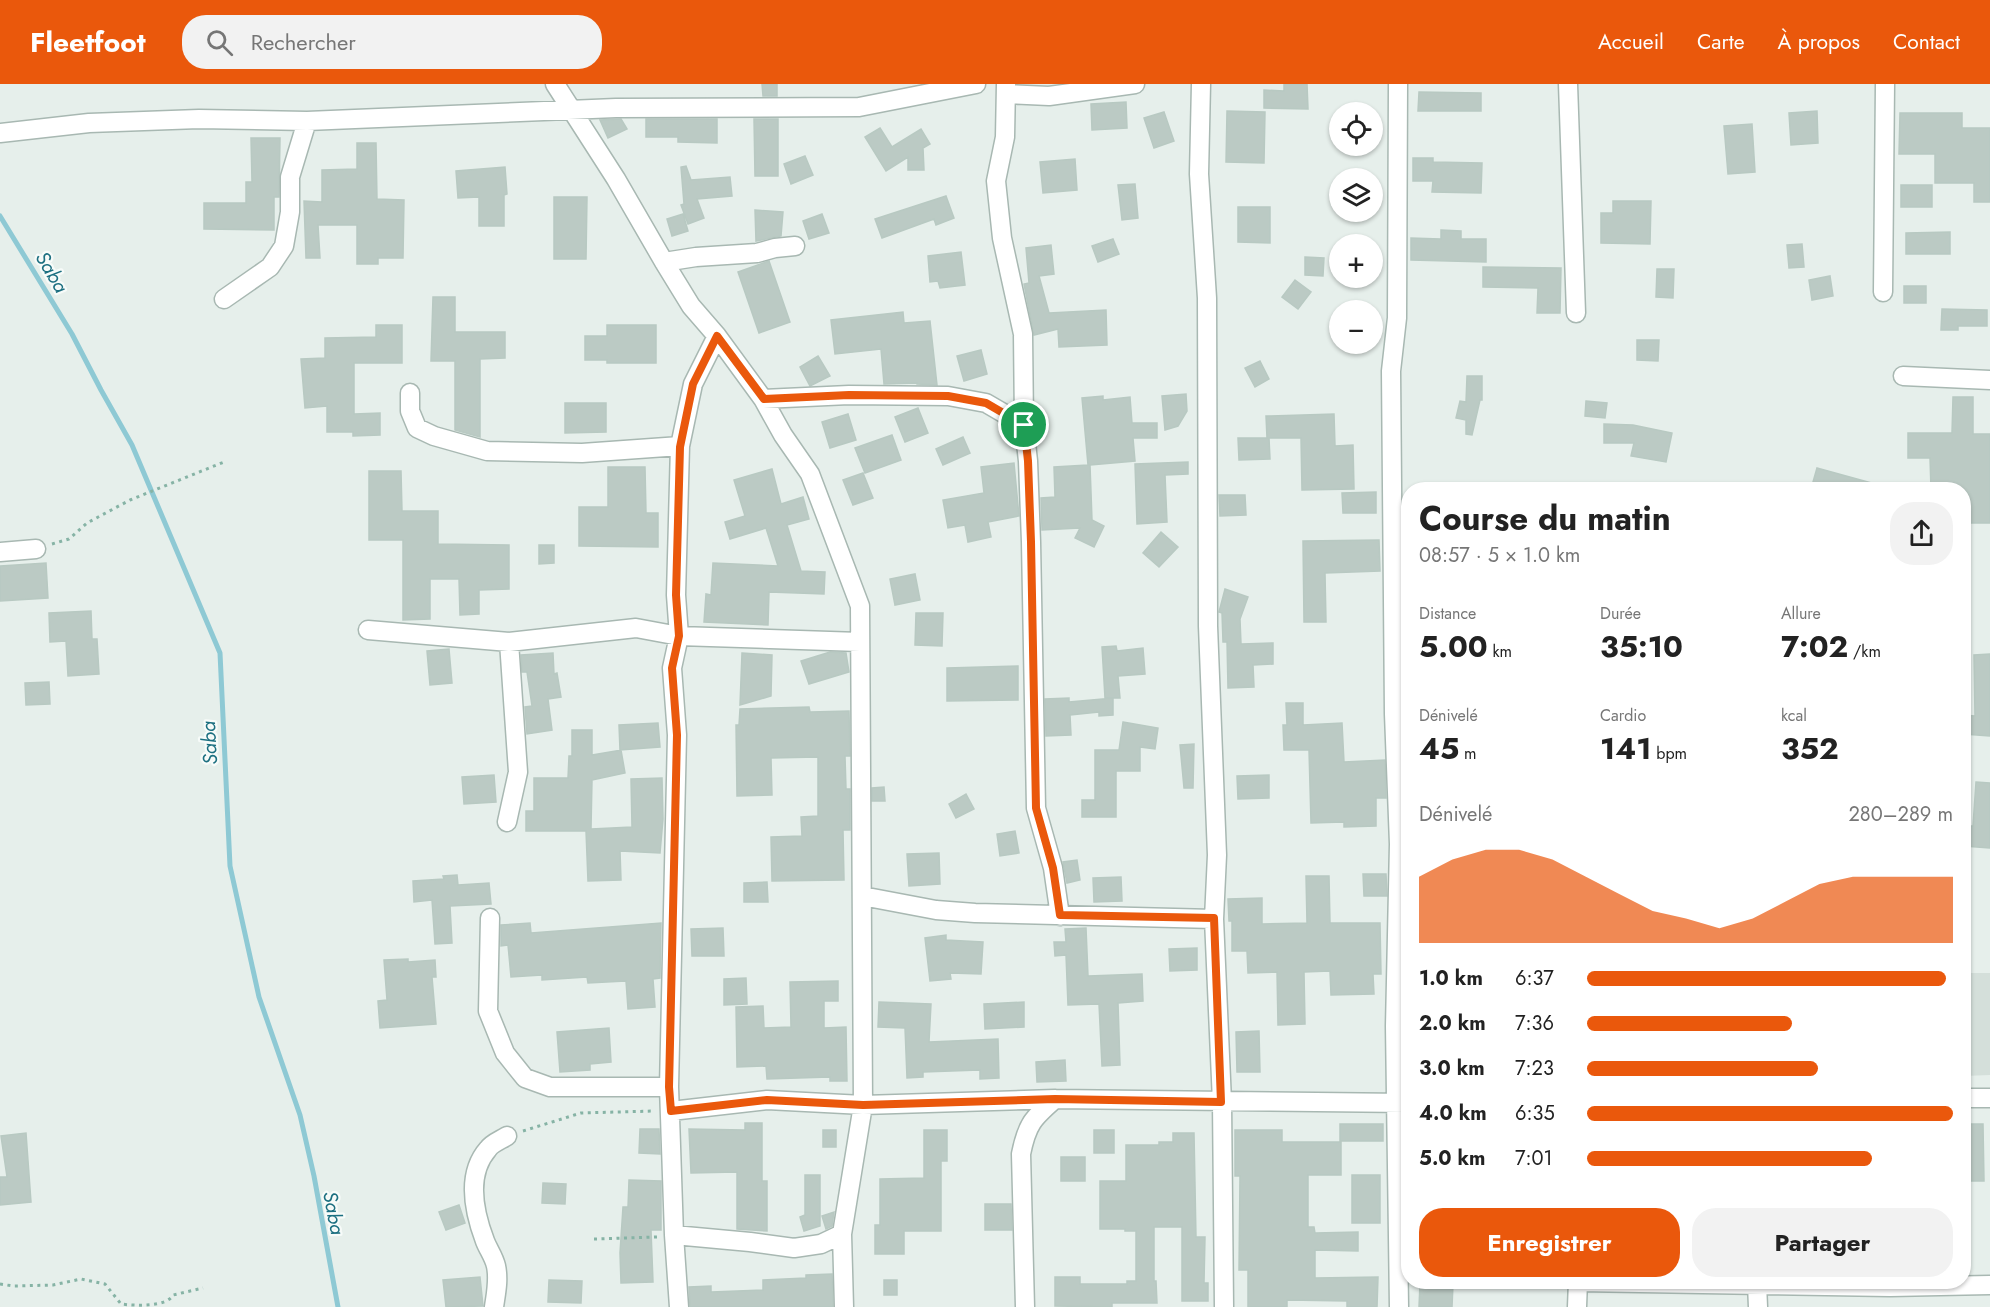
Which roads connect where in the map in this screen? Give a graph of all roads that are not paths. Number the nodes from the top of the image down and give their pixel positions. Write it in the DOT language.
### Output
graph roads {
  1 [pos="555,84"];
  2 [pos="976,84"];
  3 [pos="1135,84"];
  4 [pos="1201,84"];
  5 [pos="1398,84"];
  6 [pos="1568,84"];
  7 [pos="1885,84"];
  8 [pos="1006,89"];
  9 [pos="571,111"];
  10 [pos="307,121"];
  11 [pos="0,133"];
  12 [pos="795,246"];
  13 [pos="663,262"];
  14 [pos="1883,292"];
  15 [pos="224,299"];
  16 [pos="1576,313"];
  17 [pos="717,336"];
  18 [pos="1903,376"];
  19 [pos="1990,380"];
  20 [pos="410,393"];
  21 [pos="764,399"];
  22 [pos="1024,425"];
  23 [pos="680,447"];
  24 [pos="36,549"];
  25 [pos="0,552"];
  26 [pos="368,630"];
  27 [pos="679,636"];
  28 [pos="509,642"];
  29 [pos="861,642"];
  30 [pos="1401,714"];
  31 [pos="507,822"];
  32 [pos="862,896"];
  33 [pos="1060,915"];
  34 [pos="490,918"];
  35 [pos="1214,918"];
  36 [pos="669,1087"];
  37 [pos="1401,1092"];
  38 [pos="1971,1098"];
  39 [pos="1990,1098"];
  40 [pos="1055,1099"];
  41 [pos="1221,1102"];
  42 [pos="1401,1103"];
  43 [pos="863,1105"];
  44 [pos="671,1111"];
  45 [pos="507,1136"];
  46 [pos="1401,1171"];
  47 [pos="842,1234"];
  48 [pos="674,1236"];
  49 [pos="1971,1285"];
  50 [pos="1990,1285"];
  51 [pos="1578,1289"];
  52 [pos="1757,1289"];
  53 [pos="494,1307"];
  54 [pos="679,1307"];
  55 [pos="844,1307"];
  56 [pos="1025,1307"];
  57 [pos="1224,1307"];
  58 [pos="1399,1307"];
  59 [pos="1577,1307"];
  60 [pos="1758,1307"];
  1 -- 9 [label="street"];
  2 -- 9 [label="street"];
  3 -- 8 [label="street"];
  4 -- 35 [label="street"];
  5 -- 30 [label="street"];
  6 -- 16 [label="street"];
  7 -- 14 [label="street"];
  8 -- 22 [label="street"];
  9 -- 10 [label="street"];
  9 -- 13 [label="street"];
  10 -- 11 [label="street"];
  10 -- 15 [label="street"];
  12 -- 13 [label="street"];
  13 -- 17 [label="street"];
  17 -- 21 [label="street"];
  17 -- 23 [label="street"];
  18 -- 19 [label="street"];
  20 -- 23 [label="street"];
  21 -- 22 [label="street"];
  21 -- 29 [label="street"];
  22 -- 33 [label="street"];
  23 -- 27 [label="street"];
  24 -- 25 [label="street"];
  26 -- 28 [label="street"];
  27 -- 28 [label="street"];
  27 -- 29 [label="street"];
  27 -- 36 [label="street"];
  28 -- 31 [label="street"];
  29 -- 32 [label="street"];
  30 -- 37 [label="street"];
  32 -- 33 [label="street"];
  32 -- 43 [label="street"];
  33 -- 35 [label="street"];
  34 -- 36 [label="street"];
  35 -- 41 [label="street"];
  36 -- 44 [label="street"];
  38 -- 39 [label="street"];
  40 -- 41 [label="street"];
  40 -- 43 [label="street"];
  40 -- 56 [label="street"];
  41 -- 42 [label="street"];
  41 -- 57 [label="street"];
  43 -- 44 [label="street"];
  43 -- 47 [label="street"];
  44 -- 48 [label="street"];
  45 -- 53 [label="street"];
  46 -- 58 [label="street"];
  47 -- 48 [label="street"];
  47 -- 55 [label="street"];
  48 -- 54 [label="street"];
  49 -- 50 [label="street"];
  51 -- 59 [label="street"];
  52 -- 60 [label="street"];
}
